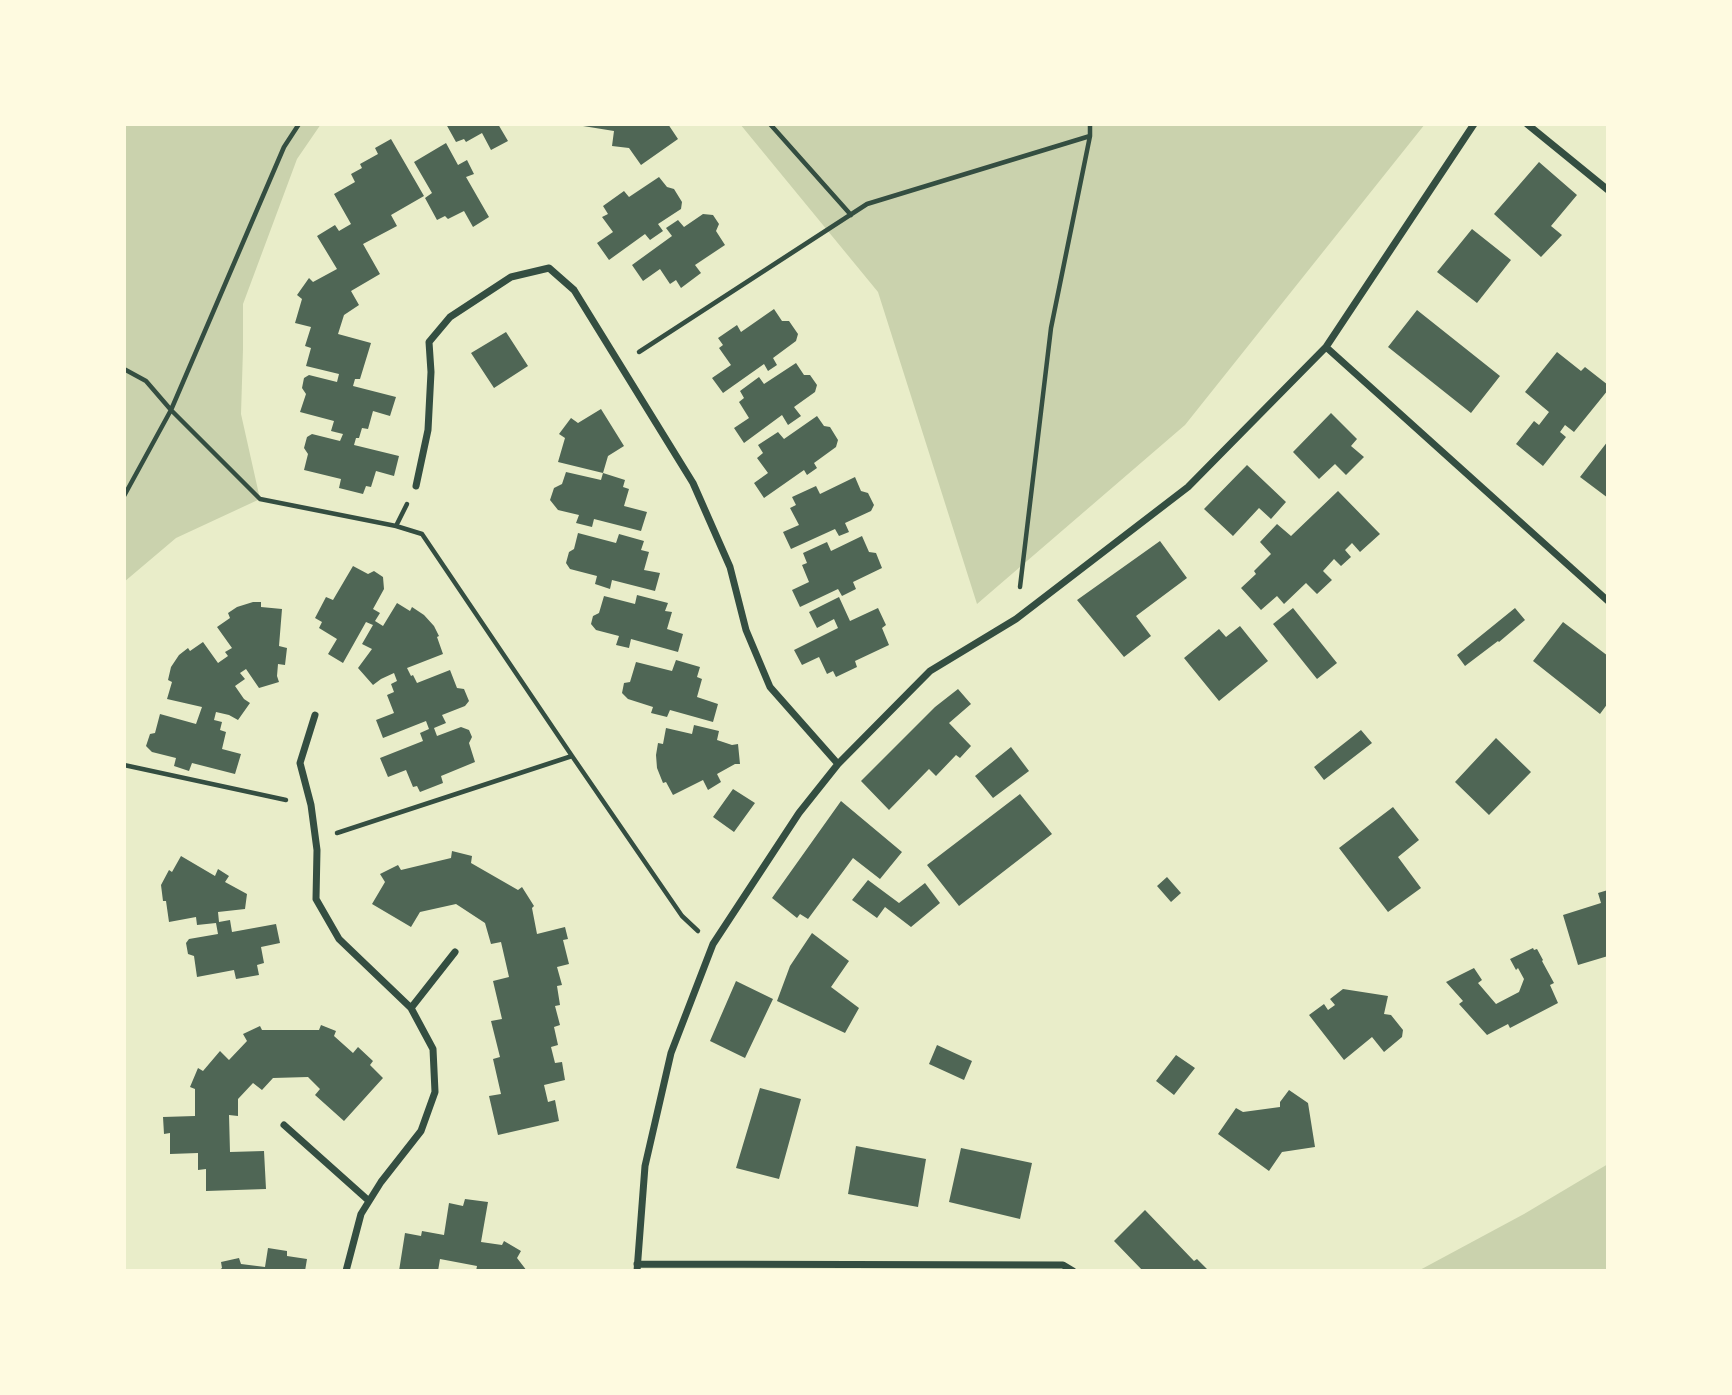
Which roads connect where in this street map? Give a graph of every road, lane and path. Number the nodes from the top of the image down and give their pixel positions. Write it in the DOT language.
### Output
graph roads {
  1 [pos="299,124"];
  2 [pos="770,124"];
  3 [pos="1090,124"];
  4 [pos="1474,124"];
  5 [pos="1527,124"];
  6 [pos="1090,135"];
  7 [pos="1608,190"];
  8 [pos="851,215"];
  9 [pos="1326,347"];
  10 [pos="620,364"];
  11 [pos="124,369"];
  12 [pos="170,410"];
  13 [pos="416,486"];
  14 [pos="124,496"];
  15 [pos="396,526"];
  16 [pos="1608,601"];
  17 [pos="1016,619"];
  18 [pos="315,715"];
  19 [pos="572,756"];
  20 [pos="838,764"];
  21 [pos="124,765"];
  22 [pos="311,805"];
  23 [pos="316,841"];
  24 [pos="713,944"];
  25 [pos="455,952"];
  26 [pos="411,1009"];
  27 [pos="285,1125"];
  28 [pos="369,1201"];
  29 [pos="637,1268"];
  30 [pos="346,1271"];
  31 [pos="1073,1271"];
  1 -- 12 [label="path"];
  2 -- 8 [label="path"];
  3 -- 6 [label="path"];
  4 -- 9 [label="street"];
  5 -- 7 [label="street"];
  6 -- 8 [label="path"];
  6 -- 17 [label="path"];
  8 -- 10 [label="path"];
  9 -- 16 [label="street"];
  9 -- 17 [label="street"];
  10 -- 13 [label="street"];
  10 -- 20 [label="street"];
  11 -- 12 [label="path"];
  12 -- 14 [label="path"];
  12 -- 15 [label="path"];
  13 -- 15 [label="path"];
  15 -- 19 [label="path"];
  17 -- 20 [label="street"];
  18 -- 22 [label="street"];
  19 -- 23 [label="path"];
  19 -- 24 [label="path"];
  20 -- 24 [label="street"];
  21 -- 22 [label="path"];
  22 -- 23 [label="street"];
  23 -- 26 [label="street"];
  24 -- 29 [label="street"];
  25 -- 26 [label="street"];
  26 -- 28 [label="street"];
  27 -- 28 [label="street"];
  28 -- 30 [label="street"];
  29 -- 31 [label="street"];
}
